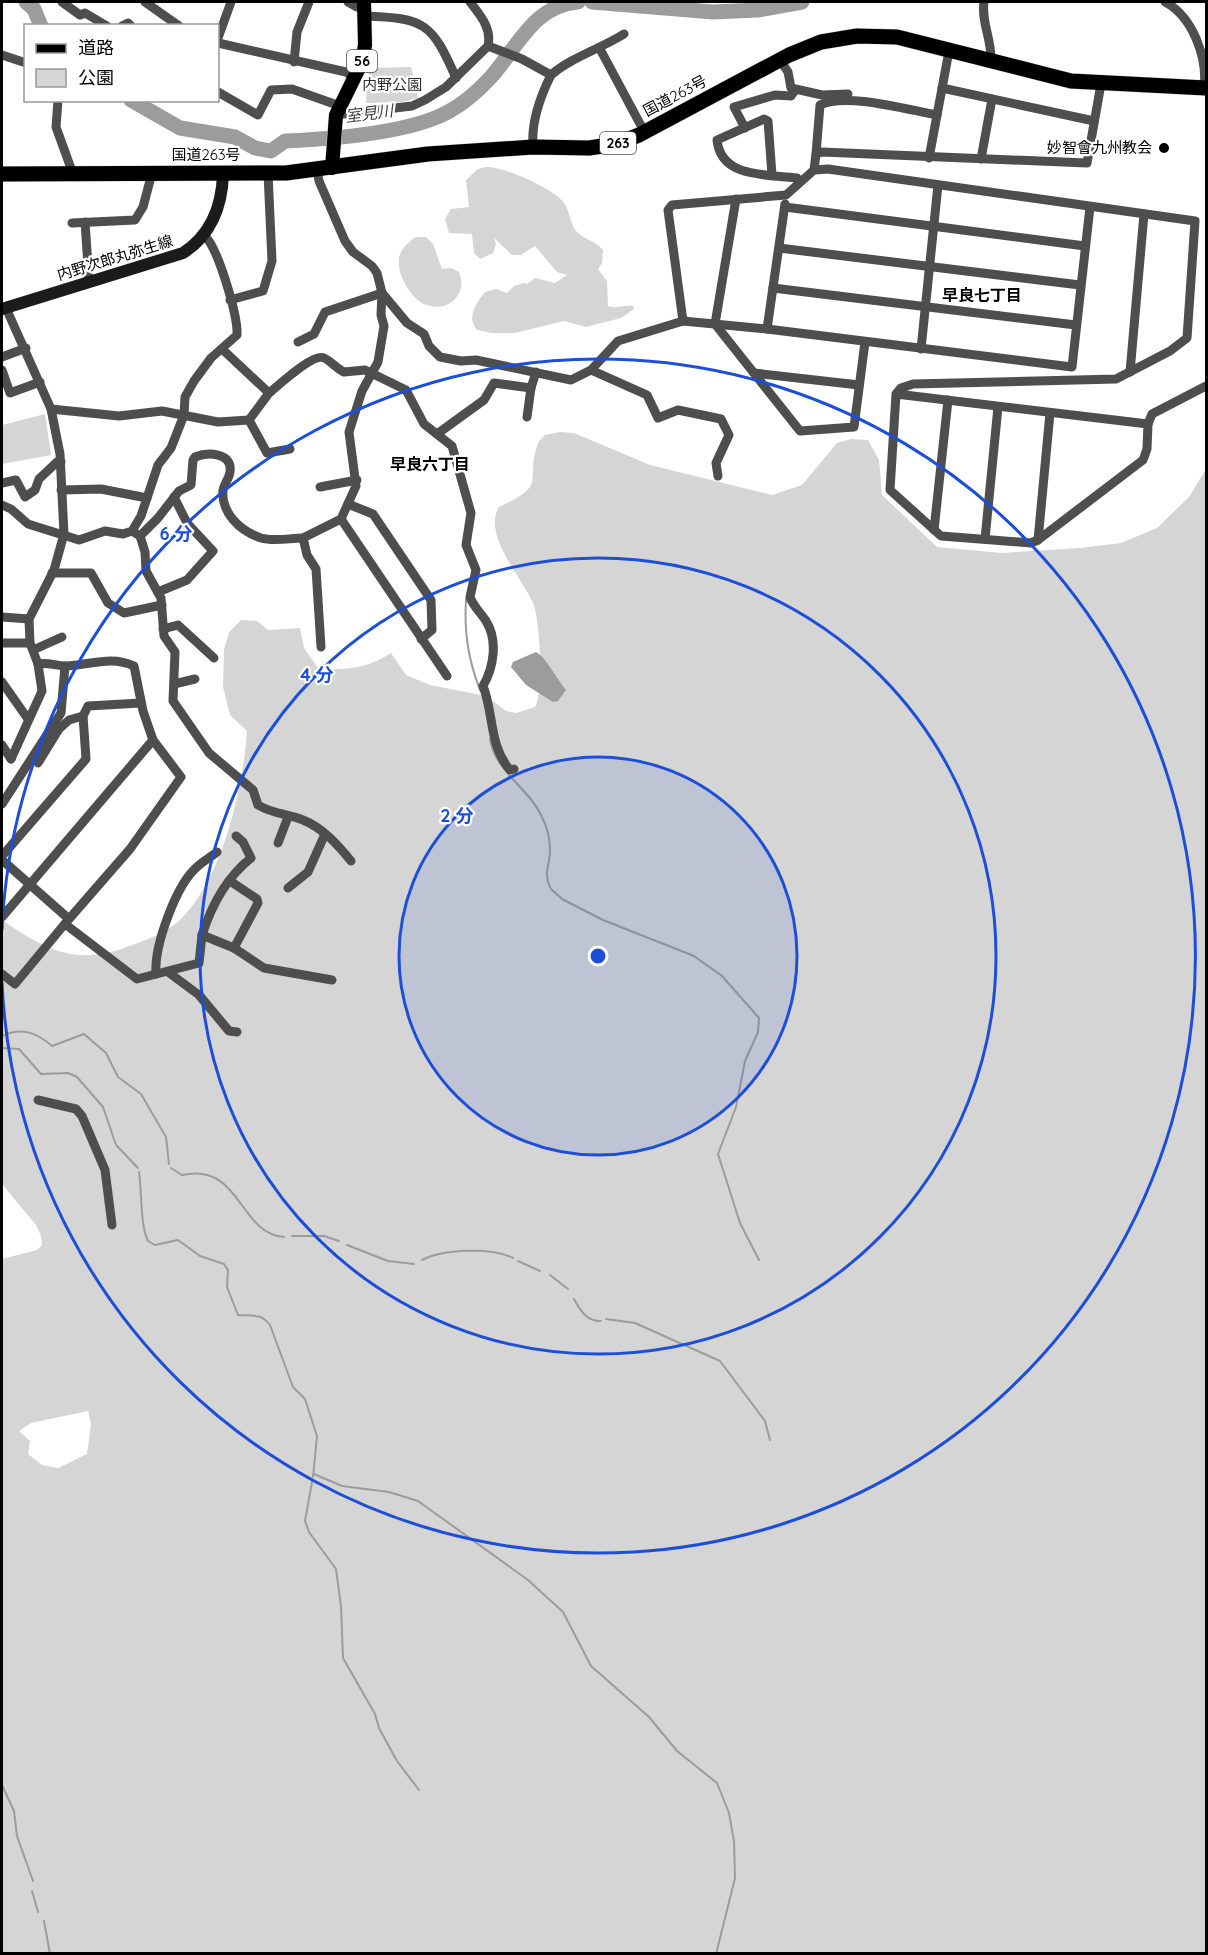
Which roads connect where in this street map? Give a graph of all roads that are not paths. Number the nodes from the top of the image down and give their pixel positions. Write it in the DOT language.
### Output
graph roads {
  1 [pos="62,2"];
  2 [pos="145,2"];
  3 [pos="231,2"];
  4 [pos="309,2"];
  5 [pos="348,2"];
  6 [pos="470,2"];
  7 [pos="984,2"];
  8 [pos="1165,2"];
  9 [pos="364,8"];
  10 [pos="104,24"];
  11 [pos="176,24"];
  12 [pos="624,34"];
  13 [pos="219,35"];
  14 [pos="219,43"];
  15 [pos="488,46"];
  16 [pos="600,49"];
  17 [pos="1203,50"];
  18 [pos="948,51"];
  19 [pos="2,55"];
  20 [pos="780,60"];
  21 [pos="991,61"];
  22 [pos="24,62"];
  23 [pos="294,62"];
  24 [pos="551,75"];
  25 [pos="355,78"];
  26 [pos="456,78"];
  27 [pos="1101,84"];
  28 [pos="942,88"];
  29 [pos="1205,88"];
  30 [pos="795,90"];
  31 [pos="219,93"];
  32 [pos="848,94"];
  33 [pos="992,99"];
  34 [pos="58,102"];
  35 [pos="338,111"];
  36 [pos="937,115"];
  37 [pos="1094,121"];
  38 [pos="745,128"];
  39 [pos="645,133"];
  40 [pos="533,147"];
  41 [pos="816,154"];
  42 [pos="929,158"];
  43 [pos="981,159"];
  44 [pos="324,169"];
  45 [pos="814,170"];
  46 [pos="268,173"];
  47 [pos="2,174"];
  48 [pos="73,174"];
  49 [pos="152,174"];
  50 [pos="223,174"];
  51 [pos="772,175"];
  52 [pos="800,182"];
  53 [pos="938,185"];
  54 [pos="786,195"];
  55 [pos="736,200"];
  56 [pos="784,207"];
  57 [pos="1090,207"];
  58 [pos="1144,214"];
  59 [pos="1195,221"];
  60 [pos="86,222"];
  61 [pos="1206,222"];
  62 [pos="72,223"];
  63 [pos="934,227"];
  64 [pos="204,235"];
  65 [pos="1085,246"];
  66 [pos="779,248"];
  67 [pos="930,266"];
  68 [pos="89,280"];
  69 [pos="1080,285"];
  70 [pos="773,288"];
  71 [pos="382,293"];
  72 [pos="230,300"];
  73 [pos="925,306"];
  74 [pos="4,308"];
  75 [pos="683,321"];
  76 [pos="715,324"];
  77 [pos="1076,325"];
  78 [pos="767,329"];
  79 [pos="298,342"];
  80 [pos="865,342"];
  81 [pos="26,348"];
  82 [pos="222,349"];
  83 [pos="921,349"];
  84 [pos="2,357"];
  85 [pos="1072,367"];
  86 [pos="2,370"];
  87 [pos="591,370"];
  88 [pos="536,372"];
  89 [pos="1130,372"];
  90 [pos="372,373"];
  91 [pos="754,373"];
  92 [pos="1071,379"];
  93 [pos="40,382"];
  94 [pos="859,385"];
  95 [pos="1206,386"];
  96 [pos="531,388"];
  97 [pos="269,393"];
  98 [pos="896,394"];
  99 [pos="948,400"];
  100 [pos="998,407"];
  101 [pos="51,409"];
  102 [pos="1050,413"];
  103 [pos="184,415"];
  104 [pos="527,417"];
  105 [pos="249,420"];
  106 [pos="1148,424"];
  107 [pos="436,434"];
  108 [pos="290,449"];
  109 [pos="61,462"];
  110 [pos="718,476"];
  111 [pos="357,480"];
  112 [pos="2,483"];
  113 [pos="320,487"];
  114 [pos="61,490"];
  115 [pos="174,497"];
  116 [pos="147,498"];
  117 [pos="348,504"];
  118 [pos="2,506"];
  119 [pos="341,519"];
  120 [pos="934,530"];
  121 [pos="136,533"];
  122 [pos="64,534"];
  123 [pos="303,538"];
  124 [pos="985,539"];
  125 [pos="1038,540"];
  126 [pos="52,573"];
  127 [pos="158,592"];
  128 [pos="162,605"];
  129 [pos="2,617"];
  130 [pos="29,619"];
  131 [pos="163,629"];
  132 [pos="62,637"];
  133 [pos="421,639"];
  134 [pos="2,644"];
  135 [pos="32,646"];
  136 [pos="321,647"];
  137 [pos="214,658"];
  138 [pos="38,664"];
  139 [pos="65,666"];
  140 [pos="447,676"];
  141 [pos="195,679"];
  142 [pos="2,682"];
  143 [pos="174,684"];
  144 [pos="141,703"];
  145 [pos="82,716"];
  146 [pos="28,719"];
  147 [pos="153,740"];
  148 [pos="2,745"];
  149 [pos="38,763"];
  150 [pos="514,769"];
  151 [pos="2,804"];
  152 [pos="288,817"];
  153 [pos="325,834"];
  154 [pos="236,836"];
  155 [pos="278,843"];
  156 [pos="217,852"];
  157 [pos="2,858"];
  158 [pos="351,861"];
  159 [pos="230,881"];
  160 [pos="29,884"];
  161 [pos="288,888"];
  162 [pos="2,917"];
  163 [pos="67,921"];
  164 [pos="202,935"];
  165 [pos="234,948"];
  166 [pos="168,972"];
  167 [pos="156,974"];
  168 [pos="2,975"];
  169 [pos="332,980"];
  170 [pos="237,1032"];
  171 [pos="38,1100"];
  172 [pos="112,1225"];
  1 -- 10 [label="street"];
  2 -- 11 [label="street"];
  3 -- 13 [label="street"];
  4 -- 23 [label="street"];
  5 -- 9 [label="street"];
  6 -- 15 [label="street"];
  7 -- 21 [label="street"];
  8 -- 17 [label="street"];
  9 -- 25 [label="main road, 56"];
  9 -- 26 [label="street"];
  12 -- 16 [label="street"];
  14 -- 23 [label="street"];
  15 -- 24 [label="street"];
  15 -- 26 [label="street"];
  16 -- 24 [label="street"];
  16 -- 39 [label="street"];
  17 -- 29 [label="street"];
  18 -- 20 [label="highway, 国道263号 / 263"];
  18 -- 21 [label="highway, 国道263号 / 263"];
  18 -- 28 [label="street"];
  19 -- 22 [label="street"];
  20 -- 30 [label="street"];
  20 -- 39 [label="highway, 国道263号 / 263"];
  21 -- 27 [label="highway, 国道263号 / 263"];
  23 -- 25 [label="street"];
  24 -- 40 [label="street"];
  25 -- 35 [label="main road, 56"];
  26 -- 35 [label="street"];
  27 -- 29 [label="highway, 国道263号 / 263"];
  27 -- 37 [label="street"];
  28 -- 33 [label="street"];
  28 -- 36 [label="street"];
  30 -- 32 [label="street"];
  30 -- 38 [label="street"];
  31 -- 35 [label="street"];
  33 -- 37 [label="street"];
  33 -- 43 [label="street"];
  34 -- 48 [label="street"];
  35 -- 44 [label="main road, 56"];
  36 -- 41 [label="street"];
  36 -- 42 [label="street"];
  37 -- 43 [label="street"];
  38 -- 51 [label="street"];
  38 -- 51 [label="street"];
  39 -- 40 [label="highway, 国道263号 / 263"];
  40 -- 44 [label="highway, 国道263号 / 263"];
  41 -- 42 [label="street"];
  41 -- 45 [label="street"];
  42 -- 43 [label="street"];
  44 -- 46 [label="highway, 国道263号 / 263"];
  44 -- 71 [label="street"];
  45 -- 52 [label="street"];
  45 -- 53 [label="street"];
  46 -- 50 [label="highway, 国道263号 / 263"];
  46 -- 72 [label="street"];
  47 -- 48 [label="highway, 国道263号 / 263"];
  48 -- 49 [label="highway, 国道263号 / 263"];
  49 -- 50 [label="highway, 国道263号 / 263"];
  49 -- 60 [label="street"];
  50 -- 64 [label="main road, 内野次郎丸弥生線"];
  51 -- 52 [label="street"];
  52 -- 54 [label="street"];
  53 -- 57 [label="street"];
  53 -- 63 [label="street"];
  54 -- 55 [label="street"];
  54 -- 56 [label="street"];
  55 -- 75 [label="street"];
  55 -- 76 [label="street"];
  56 -- 63 [label="street"];
  56 -- 66 [label="street"];
  57 -- 58 [label="street"];
  57 -- 65 [label="street"];
  58 -- 59 [label="street"];
  58 -- 89 [label="street"];
  59 -- 61 [label="street"];
  59 -- 89 [label="street"];
  60 -- 62 [label="street"];
  60 -- 68 [label="street"];
  63 -- 65 [label="street"];
  63 -- 67 [label="street"];
  64 -- 68 [label="main road, 内野次郎丸弥生線"];
  64 -- 72 [label="street"];
  65 -- 69 [label="street"];
  66 -- 67 [label="street"];
  66 -- 70 [label="street"];
  67 -- 69 [label="street"];
  67 -- 73 [label="street"];
  68 -- 74 [label="main road, 内野次郎丸弥生線"];
  69 -- 77 [label="street"];
  70 -- 73 [label="street"];
  70 -- 78 [label="street"];
  71 -- 79 [label="street"];
  71 -- 88 [label="street"];
  71 -- 90 [label="street"];
  72 -- 82 [label="street"];
  73 -- 77 [label="street"];
  73 -- 83 [label="street"];
  74 -- 81 [label="street"];
  75 -- 76 [label="street"];
  75 -- 87 [label="street"];
  76 -- 78 [label="street"];
  76 -- 91 [label="street"];
  77 -- 85 [label="street"];
  78 -- 80 [label="street"];
  80 -- 83 [label="street"];
  80 -- 94 [label="street"];
  81 -- 84 [label="street"];
  81 -- 93 [label="street"];
  82 -- 97 [label="street"];
  82 -- 103 [label="street"];
  83 -- 85 [label="street"];
  85 -- 92 [label="street"];
  86 -- 93 [label="street"];
  87 -- 88 [label="street"];
  87 -- 110 [label="street"];
  88 -- 96 [label="street"];
  89 -- 92 [label="street"];
  90 -- 97 [label="street"];
  90 -- 107 [label="street"];
  90 -- 111 [label="street"];
  91 -- 94 [label="street"];
  91 -- 94 [label="street"];
  92 -- 98 [label="street"];
  93 -- 101 [label="street"];
  95 -- 106 [label="street"];
  96 -- 104 [label="street"];
  96 -- 107 [label="street"];
  97 -- 105 [label="street"];
  98 -- 99 [label="street"];
  98 -- 120 [label="street"];
  99 -- 100 [label="street"];
  99 -- 120 [label="street"];
  100 -- 102 [label="street"];
  100 -- 124 [label="street"];
  101 -- 103 [label="street"];
  101 -- 109 [label="street"];
  102 -- 106 [label="street"];
  102 -- 125 [label="street"];
  103 -- 105 [label="street"];
  103 -- 116 [label="street"];
  105 -- 108 [label="street"];
  106 -- 125 [label="street"];
  107 -- 150 [label="street"];
  109 -- 112 [label="street"];
  109 -- 114 [label="street"];
  111 -- 113 [label="street"];
  111 -- 117 [label="street"];
  114 -- 116 [label="street"];
  114 -- 122 [label="street"];
  115 -- 121 [label="street"];
  115 -- 123 [label="street"];
  115 -- 127 [label="street"];
  116 -- 121 [label="street"];
  117 -- 119 [label="street"];
  117 -- 133 [label="street"];
  118 -- 122 [label="street"];
  119 -- 123 [label="street"];
  119 -- 133 [label="street"];
  120 -- 124 [label="street"];
  121 -- 122 [label="street"];
  121 -- 127 [label="street"];
  122 -- 126 [label="street"];
  123 -- 136 [label="street"];
  124 -- 125 [label="street"];
  126 -- 128 [label="street"];
  126 -- 130 [label="street"];
  127 -- 128 [label="street"];
  128 -- 131 [label="street"];
  129 -- 130 [label="street"];
  130 -- 135 [label="street"];
  131 -- 137 [label="street"];
  131 -- 143 [label="street"];
  132 -- 135 [label="street"];
  133 -- 140 [label="street"];
  134 -- 135 [label="street"];
  135 -- 138 [label="street"];
  138 -- 139 [label="street"];
  138 -- 146 [label="street"];
  139 -- 144 [label="street"];
  139 -- 151 [label="street"];
  141 -- 143 [label="street"];
  142 -- 146 [label="street"];
  143 -- 152 [label="street"];
  144 -- 145 [label="street"];
  144 -- 147 [label="street"];
  145 -- 149 [label="street"];
  145 -- 157 [label="street"];
  146 -- 148 [label="street"];
  147 -- 160 [label="street"];
  147 -- 163 [label="street"];
  152 -- 153 [label="street"];
  152 -- 155 [label="street"];
  153 -- 158 [label="street"];
  153 -- 161 [label="street"];
  154 -- 159 [label="street"];
  156 -- 167 [label="street"];
  157 -- 160 [label="street"];
  159 -- 164 [label="street"];
  159 -- 165 [label="street"];
  160 -- 162 [label="street"];
  160 -- 163 [label="street"];
  163 -- 167 [label="street"];
  163 -- 168 [label="street"];
  164 -- 165 [label="street"];
  164 -- 166 [label="street"];
  165 -- 169 [label="street"];
  166 -- 167 [label="street"];
  166 -- 170 [label="street"];
  171 -- 172 [label="street"];
}
